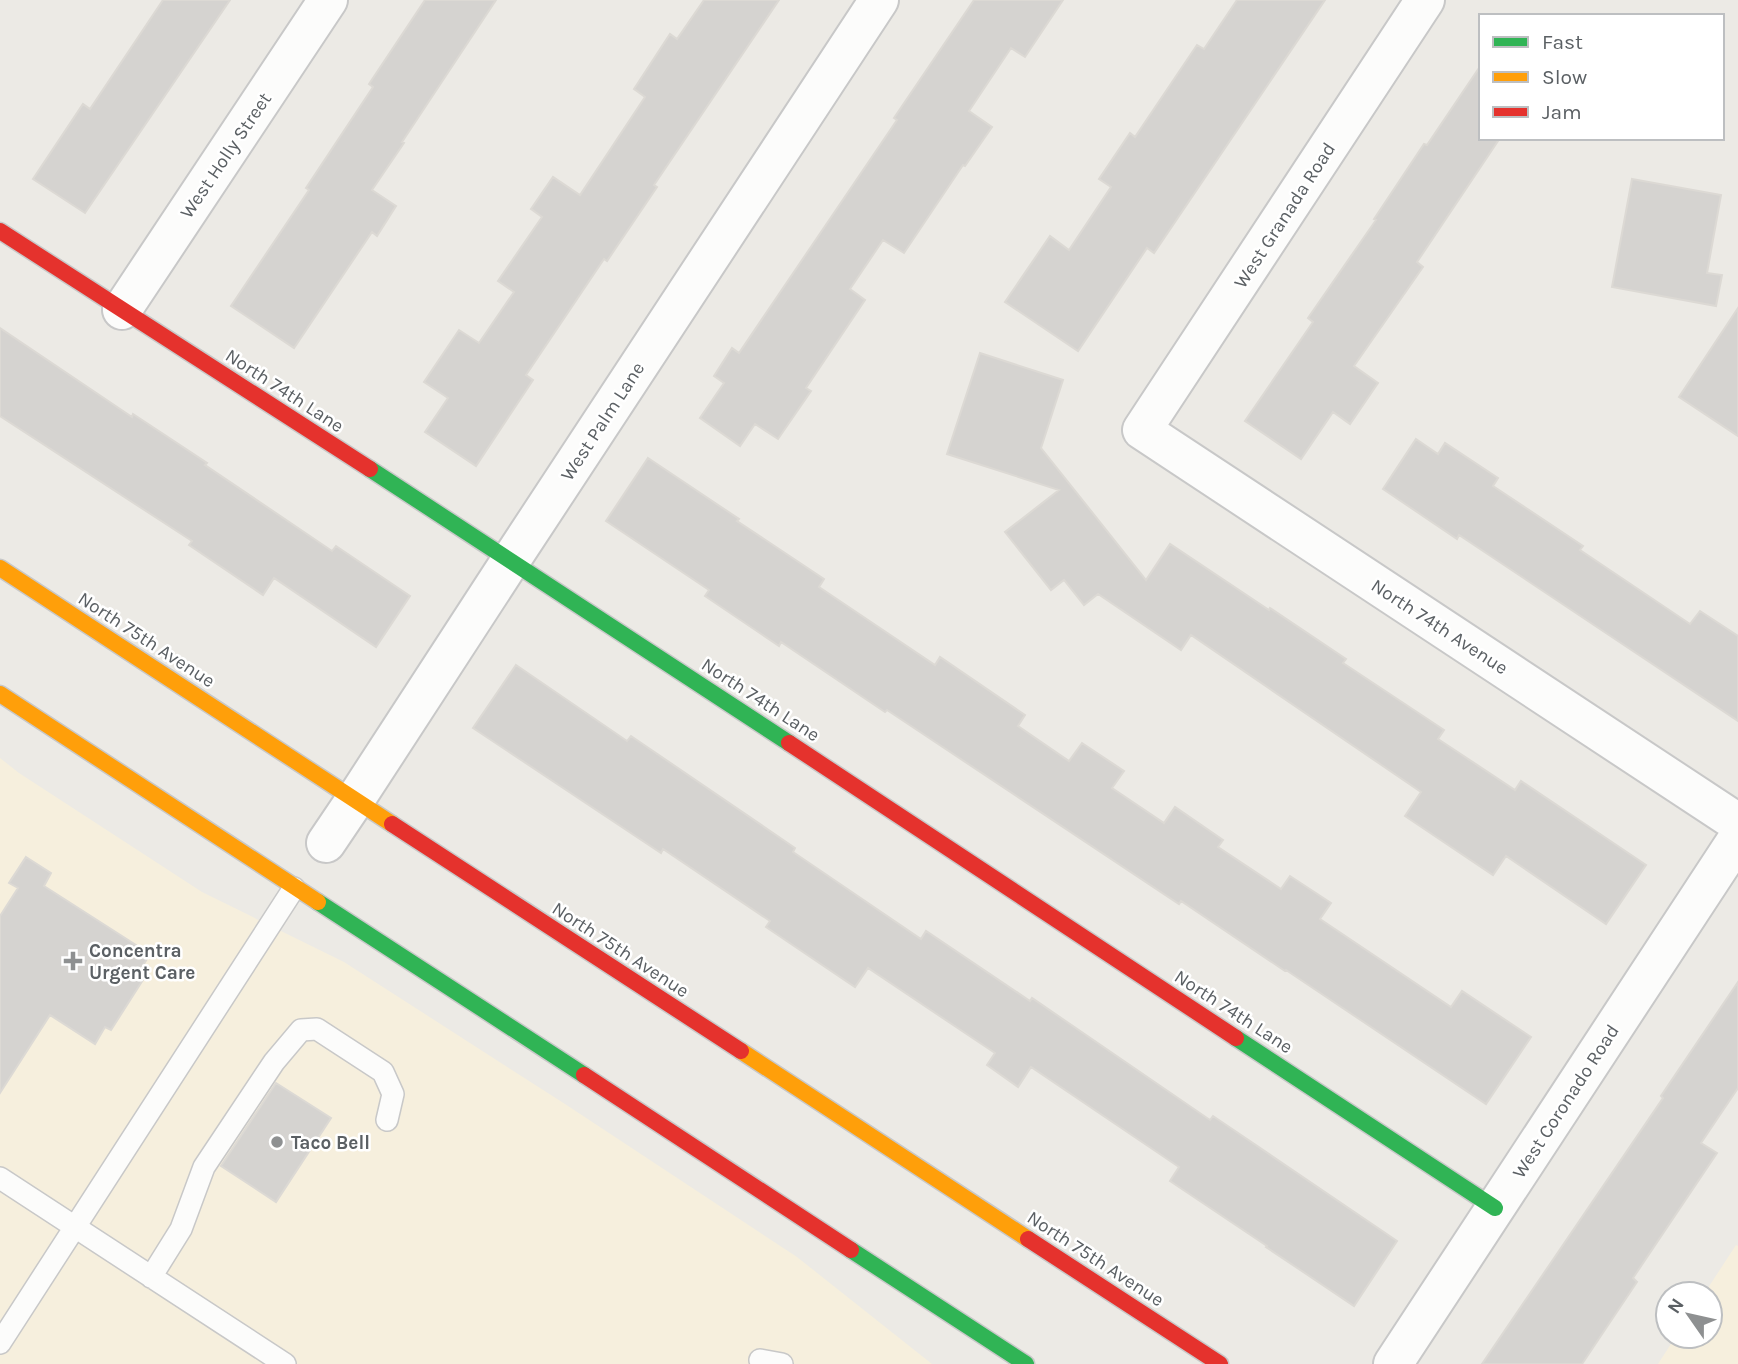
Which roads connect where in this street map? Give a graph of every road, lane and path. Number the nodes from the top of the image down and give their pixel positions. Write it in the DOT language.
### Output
graph roads {
  1 [pos="328,0"];
  2 [pos="879,0"];
  3 [pos="1425,0"];
  4 [pos="0,231"];
  5 [pos="122,310"];
  6 [pos="1142,430"];
  7 [pos="511,560"];
  8 [pos="0,568"];
  9 [pos="0,694"];
  10 [pos="355,800"];
  11 [pos="1738,823"];
  12 [pos="1738,838"];
  13 [pos="326,843"];
  14 [pos="294,888"];
  15 [pos="387,1120"];
  16 [pos="0,1178"];
  17 [pos="1495,1208"];
  18 [pos="76,1228"];
  19 [pos="151,1277"];
  20 [pos="0,1343"];
  21 [pos="760,1360"];
  22 [pos="285,1364"];
  23 [pos="782,1364"];
  24 [pos="1026,1364"];
  25 [pos="1220,1364"];
  26 [pos="1393,1364"];
  1 -- 5 [label="street, West Holly Street"];
  2 -- 7 [label="street, West Palm Lane"];
  3 -- 6 [label="street, West Granada Road"];
  4 -- 5 [label="main road, North 74th Lane"];
  5 -- 7 [label="main road, North 74th Lane"];
  6 -- 11 [label="street, North 74th Avenue"];
  7 -- 10 [label="street, West Palm Lane"];
  7 -- 17 [label="main road, North 74th Lane"];
  8 -- 10 [label="main road, North 75th Avenue"];
  9 -- 14 [label="main road"];
  10 -- 13 [label="street, West Palm Lane"];
  10 -- 25 [label="main road, North 75th Avenue"];
  12 -- 17 [label="street, West Coronado Road"];
  14 -- 18 [label="lane"];
  14 -- 24 [label="main road"];
  15 -- 19 [label="lane"];
  16 -- 18 [label="lane"];
  17 -- 26 [label="street, West Coronado Road"];
  18 -- 19 [label="lane"];
  18 -- 20 [label="lane"];
  19 -- 22 [label="lane"];
  21 -- 23 [label="lane"];
}
